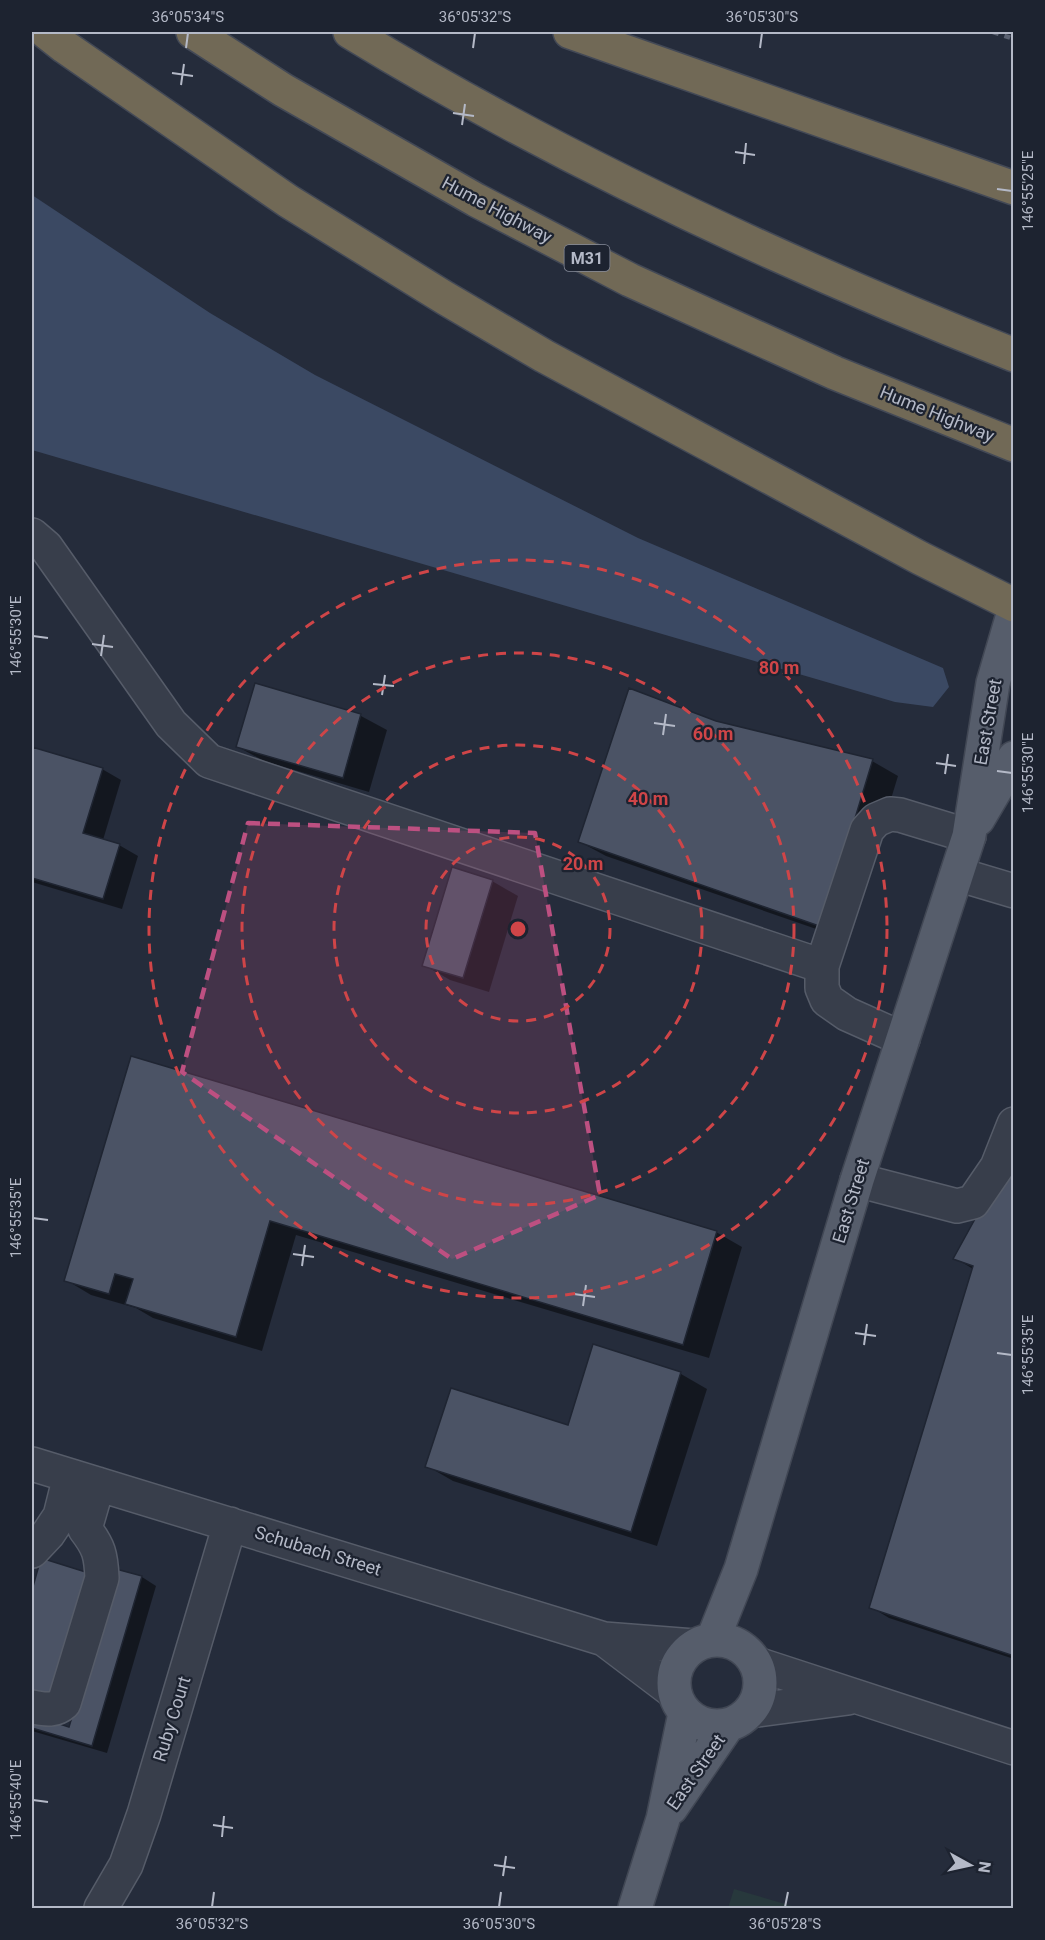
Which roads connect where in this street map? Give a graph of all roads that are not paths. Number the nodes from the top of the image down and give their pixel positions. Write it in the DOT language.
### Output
graph roads {
  1 [pos="46,32"];
  2 [pos="193,32"];
  3 [pos="350,32"];
  4 [pos="570,32"];
  5 [pos="1014,188"];
  6 [pos="1014,355"];
  7 [pos="1008,443"];
  8 [pos="32,535"];
  9 [pos="1014,605"];
  10 [pos="1014,610"];
  11 [pos="1014,758"];
  12 [pos="969,836"];
  13 [pos="957,874"];
  14 [pos="1014,891"];
  15 [pos="822,966"];
  16 [pos="903,1039"];
  17 [pos="1014,1124"];
  18 [pos="857,1180"];
  19 [pos="32,1464"];
  20 [pos="84,1480"];
  21 [pos="231,1524"];
  22 [pos="32,1551"];
  23 [pos="741,1569"];
  24 [pos="604,1639"];
  25 [pos="703,1642"];
  26 [pos="751,1657"];
  27 [pos="856,1697"];
  28 [pos="680,1702"];
  29 [pos="32,1707"];
  30 [pos="739,1718"];
  31 [pos="1014,1748"];
  32 [pos="663,1819"];
  33 [pos="100,1908"];
  34 [pos="635,1908"];
  1 -- 9 [label="highway"];
  2 -- 7 [label="highway, Hume Highway / M31"];
  3 -- 6 [label="highway"];
  4 -- 5 [label="highway"];
  8 -- 15 [label="street"];
  10 -- 12 [label="main road, East Street"];
  11 -- 12 [label="main road, East Street"];
  12 -- 13 [label="main road, East Street"];
  12 -- 15 [label="street"];
  13 -- 14 [label="street"];
  13 -- 16 [label="main road, East Street"];
  15 -- 16 [label="street"];
  16 -- 18 [label="main road, East Street"];
  17 -- 18 [label="street"];
  18 -- 23 [label="main road, East Street"];
  19 -- 20 [label="street, Schubach Street"];
  20 -- 21 [label="street, Schubach Street"];
  20 -- 22 [label="street"];
  20 -- 29 [label="street"];
  21 -- 24 [label="street, Schubach Street"];
  21 -- 33 [label="street, Ruby Court"];
  23 -- 25 [label="main road, East Street"];
  23 -- 26 [label="main road, East Street"];
  24 -- 25 [label="street, Schubach Street"];
  24 -- 28 [label="street, Schubach Street"];
  25 -- 26 [label="main road"];
  25 -- 28 [label="main road"];
  26 -- 27 [label="street"];
  26 -- 30 [label="main road"];
  27 -- 30 [label="street"];
  27 -- 31 [label="street"];
  28 -- 30 [label="main road"];
  28 -- 32 [label="main road, East Street"];
  30 -- 32 [label="main road, East Street"];
  32 -- 34 [label="main road, East Street"];
}
